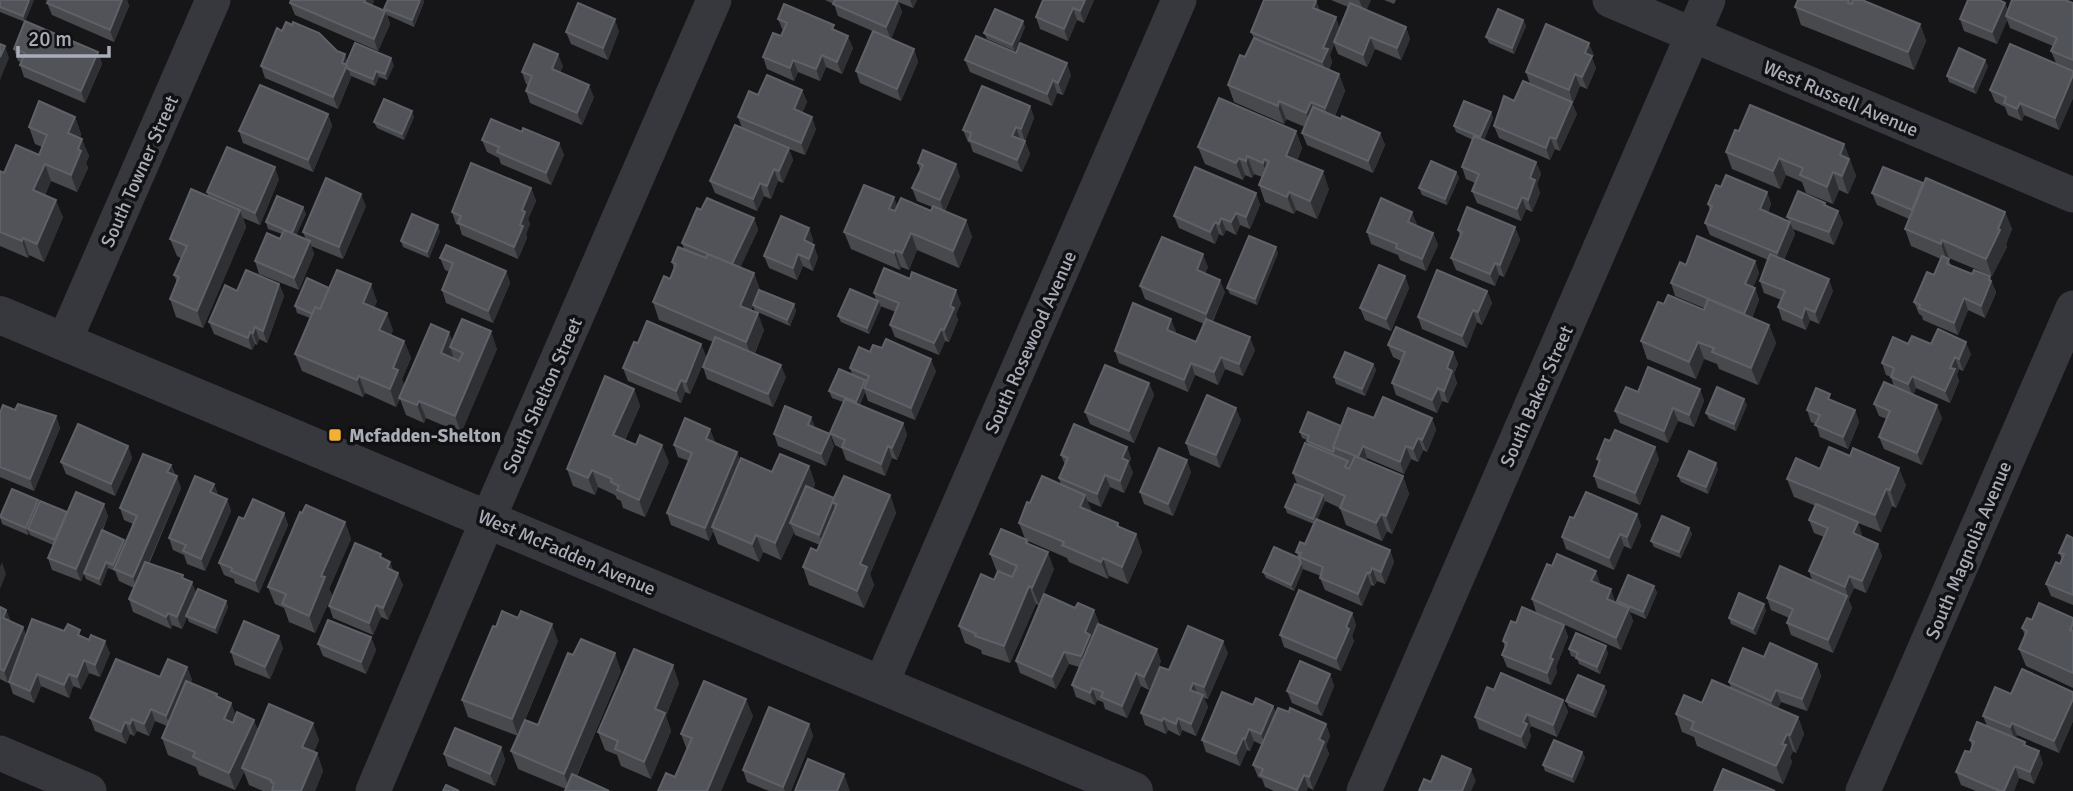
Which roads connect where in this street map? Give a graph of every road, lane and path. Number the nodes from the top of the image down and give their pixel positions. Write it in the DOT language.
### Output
graph roads {
  1 [pos="213,0"];
  2 [pos="714,0"];
  3 [pos="1179,0"];
  4 [pos="1610,0"];
  5 [pos="1708,0"];
  6 [pos="1693,35"];
  7 [pos="2073,195"];
  8 [pos="2073,308"];
  9 [pos="0,314"];
  10 [pos="64,342"];
  11 [pos="488,519"];
  12 [pos="881,684"];
  13 [pos="0,753"];
  14 [pos="89,791"];
  15 [pos="373,791"];
  16 [pos="1135,791"];
  17 [pos="1364,791"];
  18 [pos="1863,791"];
  1 -- 10 [label="street, South Towner Street"];
  2 -- 11 [label="street, South Shelton Street"];
  3 -- 12 [label="street, South Rosewood Avenue"];
  4 -- 6 [label="street, West Russell Avenue"];
  5 -- 6 [label="street, South Baker Street"];
  6 -- 7 [label="street, West Russell Avenue"];
  6 -- 17 [label="street, South Baker Street"];
  8 -- 18 [label="street, South Magnolia Avenue"];
  9 -- 10 [label="street, West McFadden Avenue"];
  10 -- 11 [label="street, West McFadden Avenue"];
  11 -- 12 [label="street, West McFadden Avenue"];
  11 -- 15 [label="street, South Shelton Street"];
  12 -- 16 [label="street, West McFadden Avenue"];
  13 -- 14 [label="street"];
}
